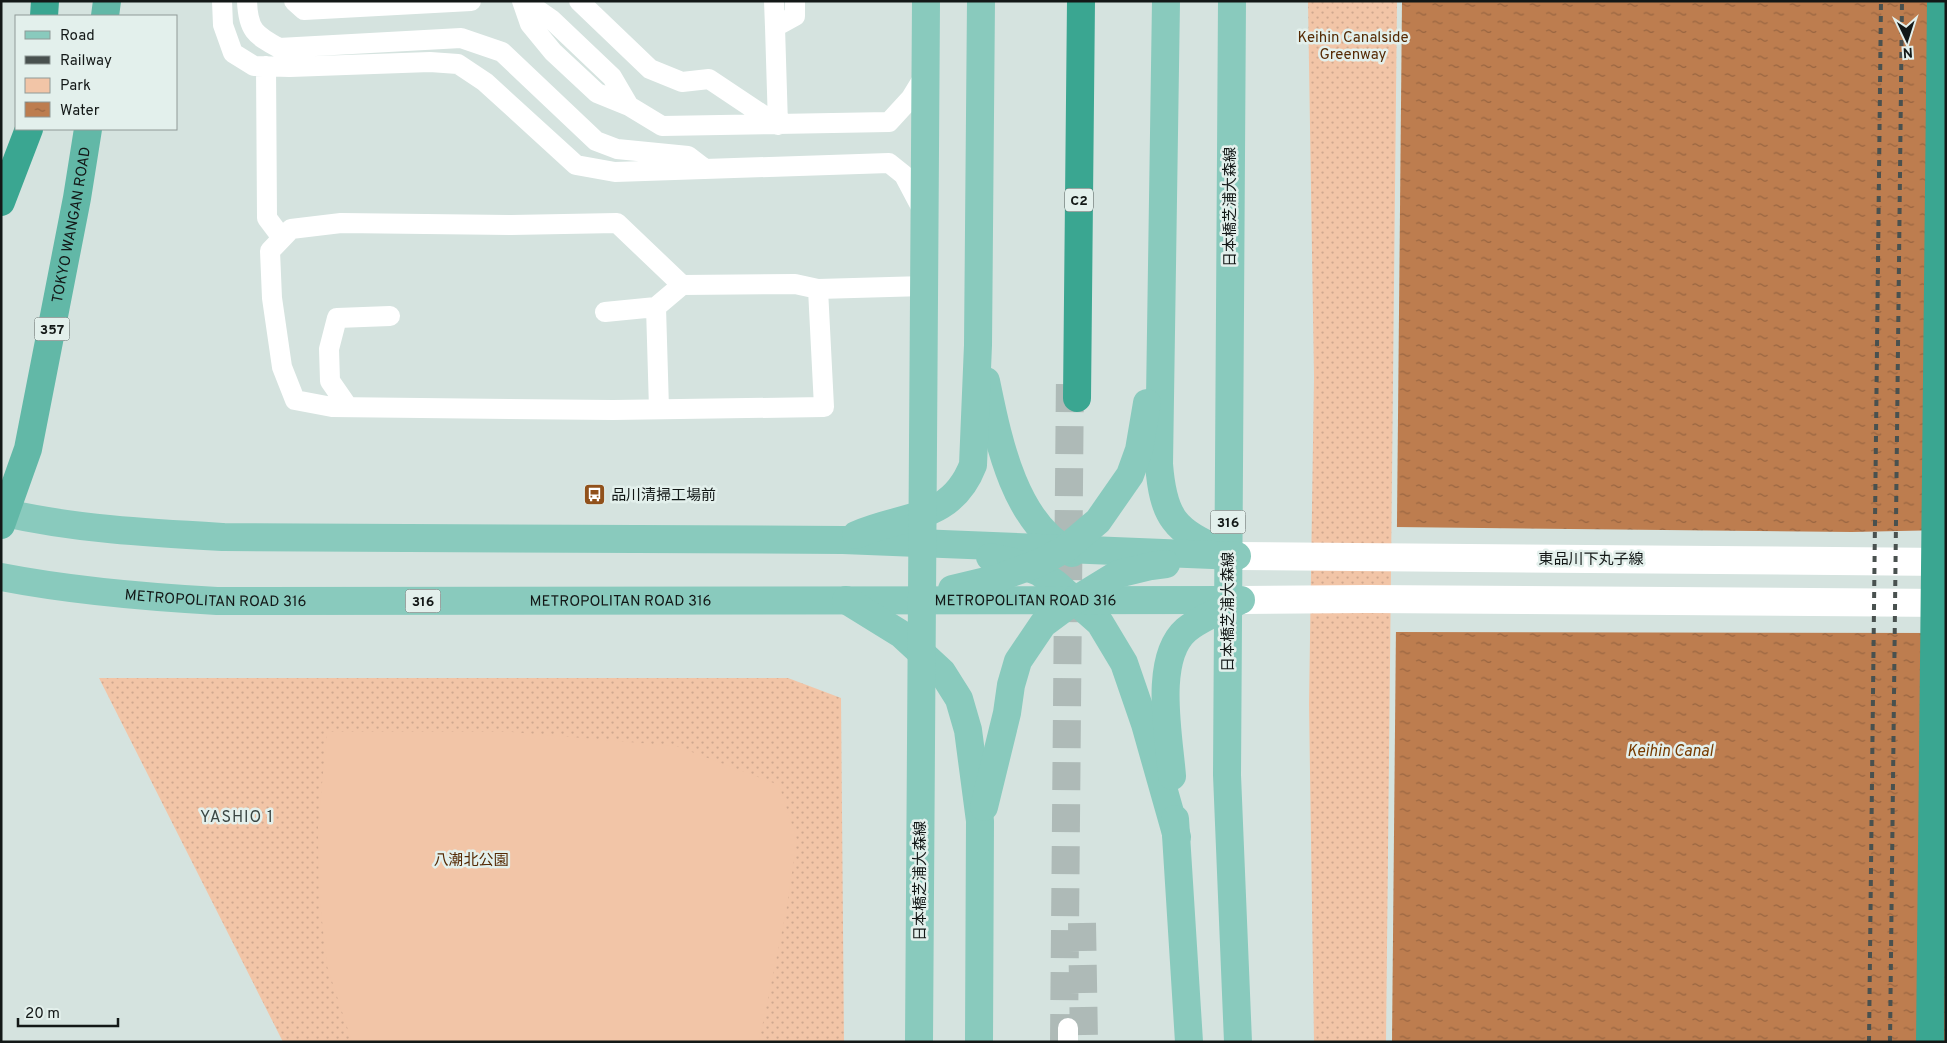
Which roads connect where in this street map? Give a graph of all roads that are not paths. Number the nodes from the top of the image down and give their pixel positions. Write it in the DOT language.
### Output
graph roads {
  1 [pos="45,1"];
  2 [pos="107,1"];
  3 [pos="222,1"];
  4 [pos="247,1"];
  5 [pos="294,1"];
  6 [pos="471,1"];
  7 [pos="523,1"];
  8 [pos="579,1"];
  9 [pos="774,1"];
  10 [pos="795,1"];
  11 [pos="926,1"];
  12 [pos="981,1"];
  13 [pos="1081,1"];
  14 [pos="1166,1"];
  15 [pos="1232,1"];
  16 [pos="1941,1"];
  17 [pos="44,15"];
  18 [pos="105,15"];
  19 [pos="775,27"];
  20 [pos="266,66"];
  21 [pos="925,75"];
  22 [pos="778,125"];
  23 [pos="29,130"];
  24 [pos="88,130"];
  25 [pos="706,169"];
  26 [pos="1,202"];
  27 [pos="924,212"];
  28 [pos="282,238"];
  29 [pos="682,285"];
  30 [pos="924,286"];
  31 [pos="818,289"];
  32 [pos="656,307"];
  33 [pos="605,312"];
  34 [pos="390,316"];
  35 [pos="1161,343"];
  36 [pos="978,345"];
  37 [pos="1077,398"];
  38 [pos="348,407"];
  39 [pos="659,409"];
  40 [pos="1,512"];
  41 [pos="1,525"];
  42 [pos="843,540"];
  43 [pos="1065,549"];
  44 [pos="1237,556"];
  45 [pos="1946,562"];
  46 [pos="1027,567"];
  47 [pos="1118,574"];
  48 [pos="1,577"];
  49 [pos="846,600"];
  50 [pos="1074,600"];
  51 [pos="1241,600"];
  52 [pos="1946,603"];
  53 [pos="980,821"];
  54 [pos="1177,837"];
  55 [pos="918,1042"];
  56 [pos="979,1042"];
  57 [pos="1189,1042"];
  58 [pos="1238,1042"];
  59 [pos="1930,1042"];
  1 -- 17 [label="highway"];
  2 -- 18 [label="highway"];
  3 -- 20 [label="lane"];
  4 -- 25 [label="lane"];
  5 -- 6 [label="lane"];
  7 -- 22 [label="lane"];
  8 -- 22 [label="lane"];
  9 -- 19 [label="lane"];
  10 -- 19 [label="lane"];
  11 -- 21 [label="main road, 日本橋芝浦大森線"];
  12 -- 36 [label="main road"];
  13 -- 37 [label="highway, C2"];
  14 -- 35 [label="main road"];
  15 -- 58 [label="main road, 日本橋芝浦大森線 / 316"];
  16 -- 59 [label="highway"];
  19 -- 22 [label="lane"];
  20 -- 25 [label="lane"];
  20 -- 28 [label="lane"];
  21 -- 22 [label="lane"];
  21 -- 27 [label="main road, 日本橋芝浦大森線"];
  23 -- 26 [label="highway"];
  24 -- 41 [label="highway, TOKYO WANGAN ROAD / 357"];
  25 -- 27 [label="lane"];
  27 -- 30 [label="main road, 日本橋芝浦大森線"];
  28 -- 29 [label="lane"];
  28 -- 38 [label="lane"];
  29 -- 31 [label="lane"];
  29 -- 32 [label="lane"];
  30 -- 31 [label="lane"];
  30 -- 55 [label="main road, 日本橋芝浦大森線"];
  31 -- 39 [label="lane"];
  32 -- 33 [label="lane"];
  32 -- 39 [label="lane"];
  34 -- 38 [label="lane"];
  35 -- 43 [label="main road"];
  35 -- 44 [label="main road"];
  36 -- 42 [label="main road"];
  36 -- 43 [label="main road"];
  38 -- 39 [label="lane"];
  40 -- 42 [label="main road, 316"];
  42 -- 43 [label="main road, 316"];
  42 -- 46 [label="main road"];
  43 -- 44 [label="main road, 316"];
  43 -- 46 [label="main road"];
  43 -- 47 [label="main road"];
  44 -- 45 [label="main road, 東品川下丸子線"];
  44 -- 47 [label="main road"];
  46 -- 49 [label="main road"];
  46 -- 50 [label="main road"];
  47 -- 50 [label="main road"];
  47 -- 51 [label="main road"];
  48 -- 49 [label="main road, METROPOLITAN ROAD 316 / 316"];
  49 -- 50 [label="main road, METROPOLITAN ROAD 316 / 316"];
  49 -- 53 [label="main road"];
  50 -- 51 [label="main road, METROPOLITAN ROAD 316 / 316"];
  50 -- 53 [label="main road"];
  50 -- 54 [label="main road"];
  51 -- 52 [label="main road"];
  51 -- 54 [label="main road"];
  53 -- 56 [label="main road"];
  54 -- 57 [label="main road"];
}
